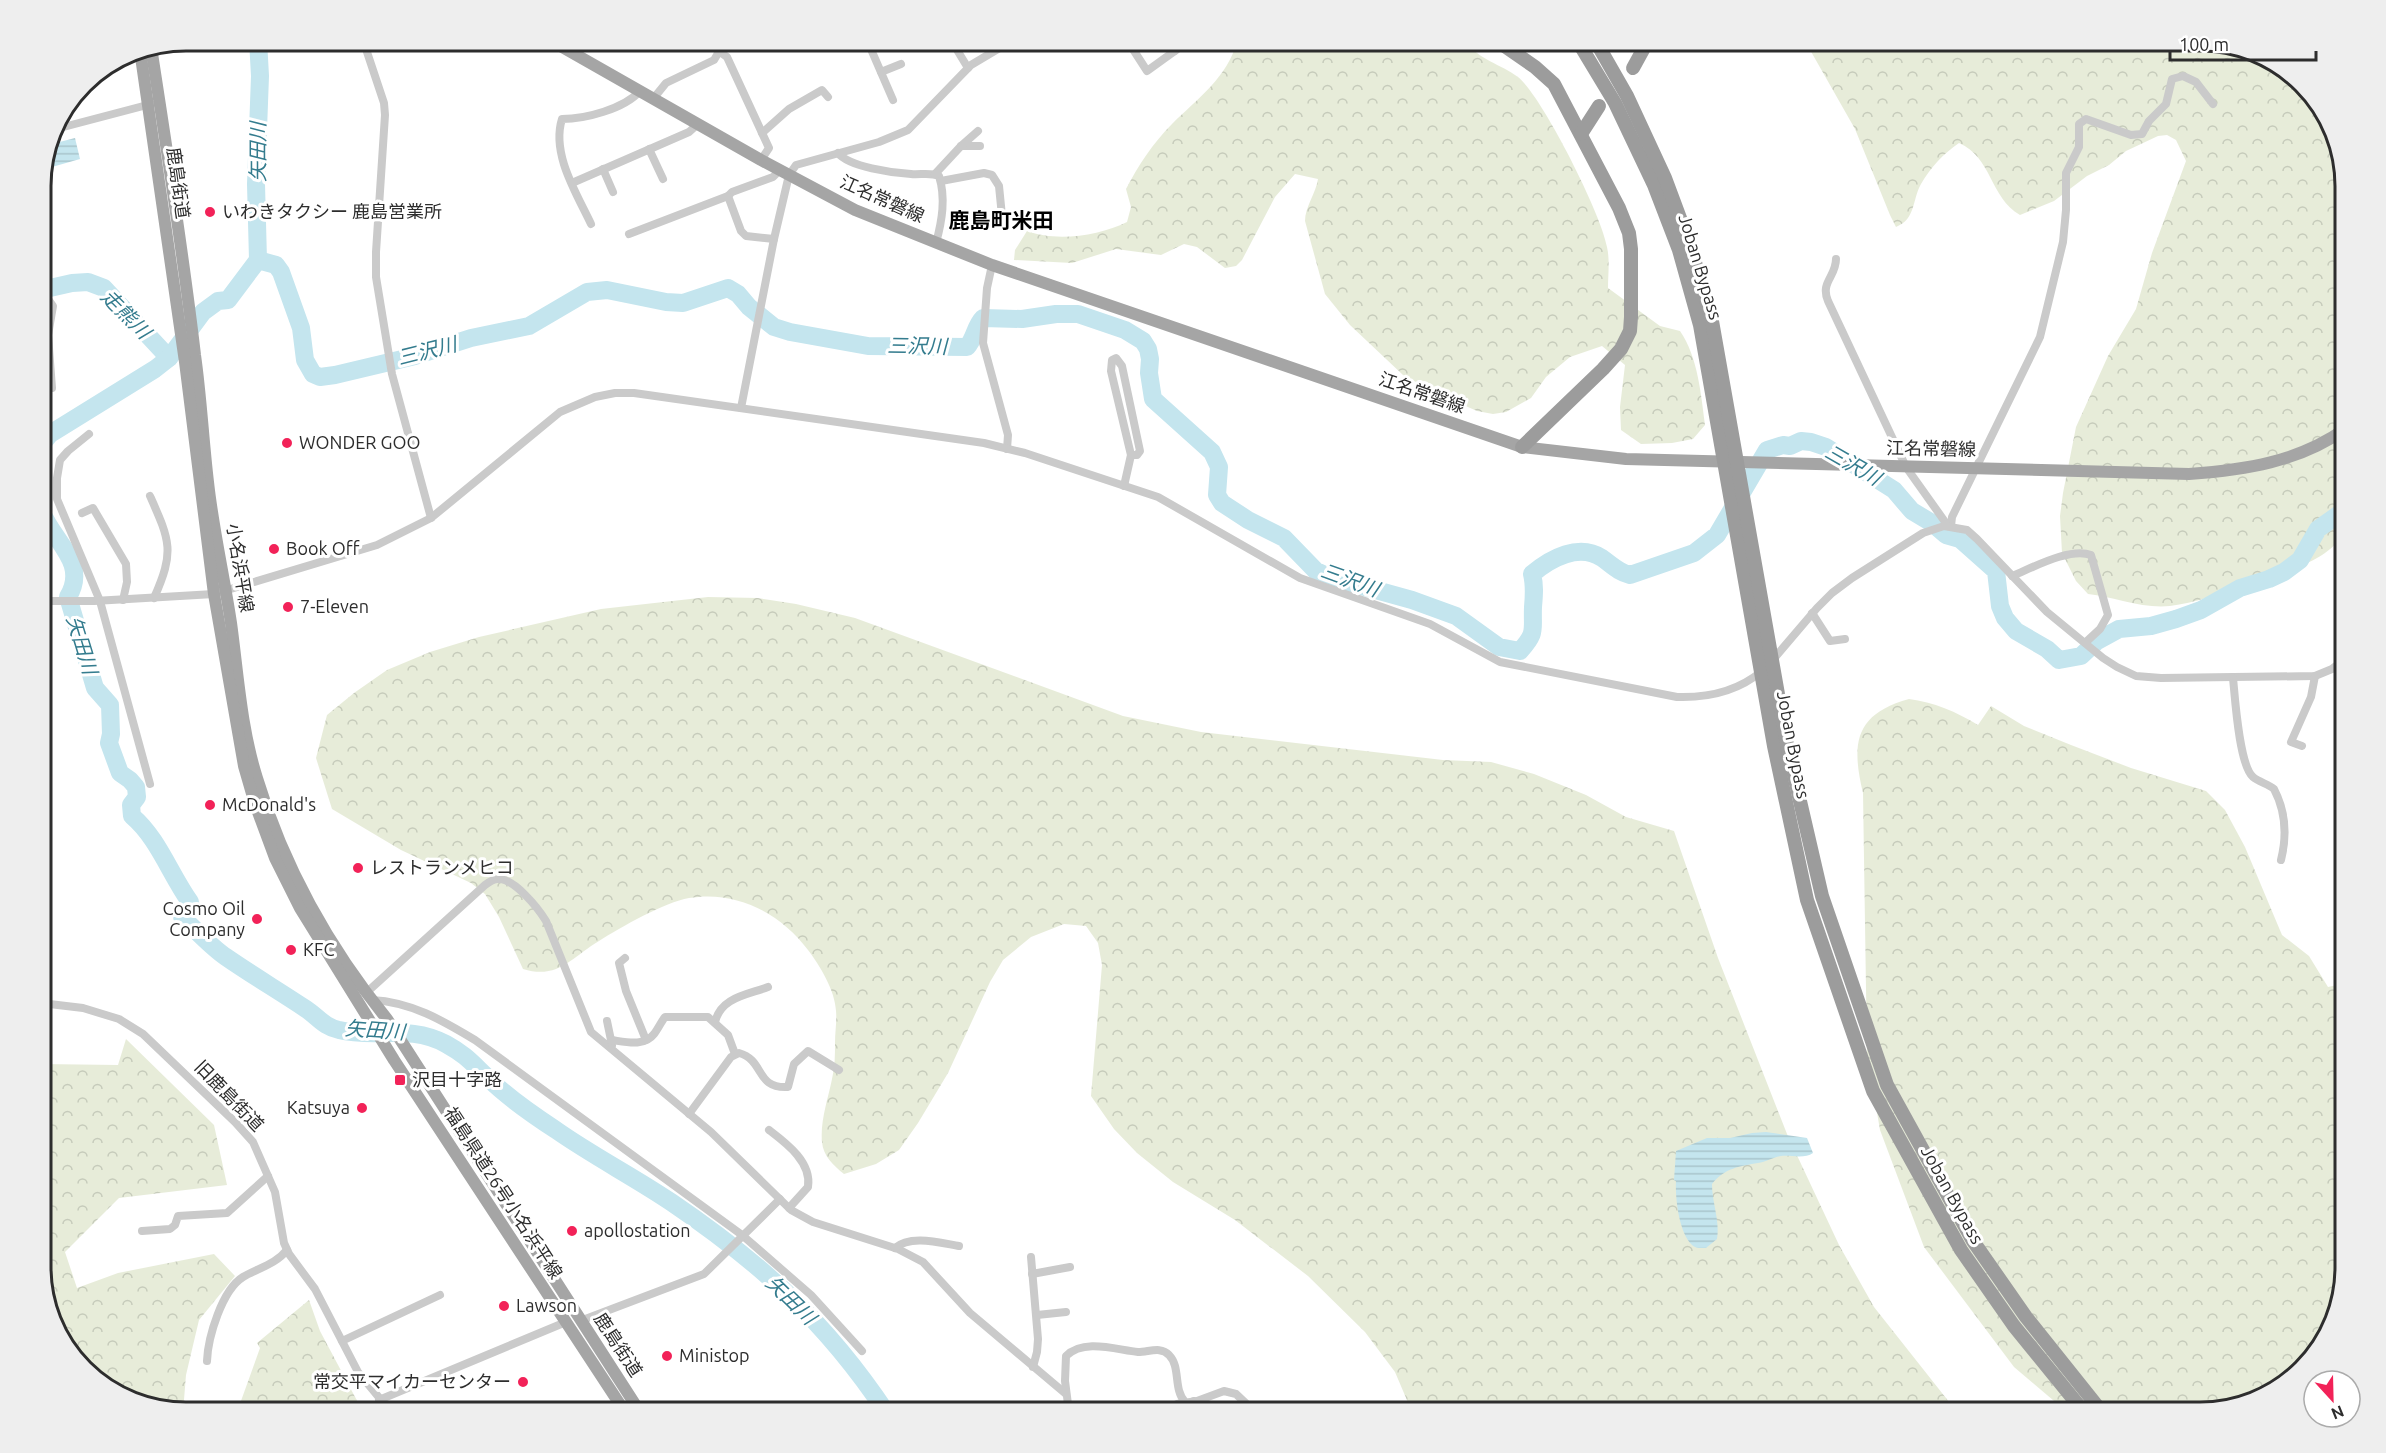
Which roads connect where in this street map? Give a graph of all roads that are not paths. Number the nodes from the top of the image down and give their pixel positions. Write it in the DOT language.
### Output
graph roads {
  1 [pos="367,51"];
  2 [pos="569,51"];
  3 [pos="718,51"];
  4 [pos="872,51"];
  5 [pos="958,51"];
  6 [pos="995,51"];
  7 [pos="1134,51"];
  8 [pos="1175,51"];
  9 [pos="1512,51"];
  10 [pos="1584,51"];
  11 [pos="1601,51"];
  12 [pos="1642,51"];
  13 [pos="152,56"];
  14 [pos="142,58"];
  15 [pos="901,64"];
  16 [pos="968,68"];
  17 [pos="1633,68"];
  18 [pos="881,72"];
  19 [pos="640,91"];
  20 [pos="828,97"];
  21 [pos="653,99"];
  22 [pos="893,99"];
  23 [pos="154,103"];
  24 [pos="2213,104"];
  25 [pos="1599,106"];
  26 [pos="698,124"];
  27 [pos="65,127"];
  28 [pos="978,131"];
  29 [pos="762,133"];
  30 [pos="1581,134"];
  31 [pos="961,146"];
  32 [pos="980,146"];
  33 [pos="649,149"];
  34 [pos="838,153"];
  35 [pos="761,160"];
  36 [pos="603,169"];
  37 [pos="785,172"];
  38 [pos="938,177"];
  39 [pos="663,179"];
  40 [pos="572,183"];
  41 [pos="613,192"];
  42 [pos="728,196"];
  43 [pos="1002,216"];
  44 [pos="591,224"];
  45 [pos="629,234"];
  46 [pos="774,239"];
  47 [pos="936,243"];
  48 [pos="1836,259"];
  49 [pos="992,266"];
  50 [pos="184,321"];
  51 [pos="51,375"];
  52 [pos="52,388"];
  53 [pos="1719,402"];
  54 [pos="741,408"];
  55 [pos="89,434"];
  56 [pos="2335,436"];
  57 [pos="1522,447"];
  58 [pos="1007,449"];
  59 [pos="1131,455"];
  60 [pos="1906,467"];
  61 [pos="1977,468"];
  62 [pos="1124,486"];
  63 [pos="150,496"];
  64 [pos="82,513"];
  65 [pos="431,518"];
  66 [pos="1949,526"];
  67 [pos="2012,576"];
  68 [pos="220,593"];
  69 [pos="154,598"];
  70 [pos="123,600"];
  71 [pos="51,601"];
  72 [pos="97,601"];
  73 [pos="1812,613"];
  74 [pos="1845,639"];
  75 [pos="2086,642"];
  76 [pos="2335,666"];
  77 [pos="2315,676"];
  78 [pos="2233,678"];
  79 [pos="1781,746"];
  80 [pos="2302,747"];
  81 [pos="150,784"];
  82 [pos="2281,860"];
  83 [pos="624,958"];
  84 [pos="768,987"];
  85 [pos="369,997"];
  86 [pos="51,1004"];
  87 [pos="607,1021"];
  88 [pos="715,1022"];
  89 [pos="611,1040"];
  90 [pos="646,1040"];
  91 [pos="614,1051"];
  92 [pos="390,1052"];
  93 [pos="735,1054"];
  94 [pos="408,1055"];
  95 [pos="839,1070"];
  96 [pos="689,1114"];
  97 [pos="769,1130"];
  98 [pos="268,1176"];
  99 [pos="780,1199"];
  100 [pos="789,1208"];
  101 [pos="142,1231"];
  102 [pos="742,1235"];
  103 [pos="959,1246"];
  104 [pos="895,1248"];
  105 [pos="287,1250"];
  106 [pos="1030,1257"];
  107 [pos="1070,1267"];
  108 [pos="1032,1274"];
  109 [pos="440,1295"];
  110 [pos="1066,1312"];
  111 [pos="1037,1315"];
  112 [pos="580,1321"];
  113 [pos="566,1322"];
  114 [pos="342,1341"];
  115 [pos="862,1351"];
  116 [pos="207,1361"];
  117 [pos="1033,1367"];
  118 [pos="1232,1382"];
  119 [pos="1224,1391"];
  120 [pos="1066,1394"];
  121 [pos="379,1400"];
  122 [pos="618,1402"];
  123 [pos="633,1402"];
  124 [pos="1067,1402"];
  125 [pos="1190,1402"];
  126 [pos="1244,1402"];
  127 [pos="2075,1402"];
  128 [pos="2093,1402"];
  1 -- 65 [label="street"];
  2 -- 19 [label="main road, 江名常磐線"];
  3 -- 21 [label="street"];
  3 -- 29 [label="street"];
  4 -- 18 [label="street"];
  5 -- 16 [label="street"];
  6 -- 16 [label="street"];
  7 -- 8 [label="street"];
  9 -- 30 [label="highway"];
  10 -- 53 [label="highway, Joban Bypass"];
  11 -- 53 [label="highway, Joban Bypass"];
  12 -- 17 [label="highway"];
  13 -- 23 [label="main road"];
  14 -- 23 [label="main road, 鹿島街道"];
  15 -- 18 [label="street"];
  16 -- 34 [label="street"];
  18 -- 22 [label="street"];
  19 -- 21 [label="main road, 江名常磐線"];
  19 -- 40 [label="street"];
  20 -- 29 [label="street"];
  21 -- 26 [label="main road, 江名常磐線"];
  23 -- 27 [label="street"];
  23 -- 50 [label="main road, 鹿島街道"];
  24 -- 61 [label="street"];
  25 -- 30 [label="highway"];
  26 -- 33 [label="street"];
  26 -- 35 [label="main road, 江名常磐線"];
  28 -- 31 [label="street"];
  29 -- 35 [label="street"];
  30 -- 57 [label="highway"];
  31 -- 32 [label="street"];
  31 -- 38 [label="street"];
  33 -- 36 [label="street"];
  33 -- 39 [label="street"];
  34 -- 37 [label="street"];
  34 -- 38 [label="street"];
  35 -- 37 [label="main road, 江名常磐線"];
  36 -- 40 [label="street"];
  36 -- 41 [label="street"];
  37 -- 42 [label="street"];
  37 -- 46 [label="street"];
  37 -- 47 [label="main road, 江名常磐線"];
  38 -- 43 [label="street"];
  38 -- 47 [label="street"];
  40 -- 44 [label="street"];
  42 -- 45 [label="street"];
  42 -- 46 [label="street"];
  46 -- 54 [label="street"];
  47 -- 49 [label="main road, 江名常磐線"];
  48 -- 60 [label="street"];
  49 -- 57 [label="main road, 江名常磐線"];
  49 -- 58 [label="street"];
  50 -- 68 [label="main road, 小名浜平線"];
  51 -- 52 [label="street"];
  53 -- 79 [label="highway, Joban Bypass"];
  54 -- 58 [label="street"];
  54 -- 65 [label="street"];
  55 -- 72 [label="street"];
  56 -- 61 [label="main road, 江名常磐線"];
  57 -- 60 [label="main road, 江名常磐線"];
  58 -- 62 [label="street"];
  59 -- 59 [label="street"];
  59 -- 62 [label="street"];
  60 -- 61 [label="main road, 江名常磐線"];
  60 -- 66 [label="street"];
  61 -- 66 [label="street"];
  62 -- 73 [label="street"];
  63 -- 69 [label="street"];
  64 -- 70 [label="street"];
  65 -- 68 [label="street"];
  66 -- 67 [label="street"];
  66 -- 73 [label="street"];
  67 -- 75 [label="street"];
  67 -- 75 [label="street"];
  68 -- 69 [label="street"];
  68 -- 85 [label="main road, 小名浜平線"];
  68 -- 92 [label="main road, 小名浜平線"];
  69 -- 70 [label="street"];
  70 -- 72 [label="street"];
  71 -- 72 [label="street"];
  72 -- 81 [label="street"];
  73 -- 74 [label="street"];
  75 -- 78 [label="street"];
  76 -- 77 [label="street"];
  77 -- 78 [label="street"];
  77 -- 80 [label="street"];
  78 -- 82 [label="street"];
  79 -- 127 [label="highway, Joban Bypass"];
  79 -- 128 [label="highway, Joban Bypass"];
  83 -- 90 [label="street"];
  84 -- 88 [label="street"];
  85 -- 91 [label="street"];
  85 -- 94 [label="main road, 小名浜平線"];
  85 -- 102 [label="street"];
  86 -- 98 [label="street, 旧鹿島街道"];
  87 -- 89 [label="street"];
  88 -- 90 [label="street"];
  88 -- 93 [label="street"];
  89 -- 90 [label="street"];
  89 -- 91 [label="street"];
  91 -- 96 [label="street"];
  92 -- 113 [label="main road, 福島県道26号小名浜平線"];
  93 -- 95 [label="street"];
  93 -- 96 [label="street"];
  94 -- 112 [label="main road, 鹿島街道"];
  96 -- 99 [label="street"];
  97 -- 100 [label="street"];
  98 -- 101 [label="street"];
  98 -- 105 [label="street, 旧鹿島街道"];
  99 -- 100 [label="street"];
  99 -- 102 [label="street"];
  100 -- 104 [label="street"];
  102 -- 112 [label="street"];
  102 -- 115 [label="street"];
  103 -- 104 [label="street"];
  104 -- 117 [label="street"];
  105 -- 114 [label="street, 旧鹿島街道"];
  105 -- 116 [label="street"];
  106 -- 108 [label="street"];
  107 -- 108 [label="street"];
  108 -- 111 [label="street"];
  109 -- 114 [label="street"];
  110 -- 111 [label="street"];
  111 -- 117 [label="street"];
  112 -- 123 [label="main road, 鹿島街道"];
  113 -- 121 [label="street"];
  113 -- 122 [label="main road, 福島県道26号小名浜平線"];
  114 -- 121 [label="street, 旧鹿島街道"];
  117 -- 120 [label="street"];
  118 -- 119 [label="street"];
  119 -- 125 [label="street"];
  119 -- 126 [label="street"];
  120 -- 124 [label="street"];
  120 -- 125 [label="street"];
}
